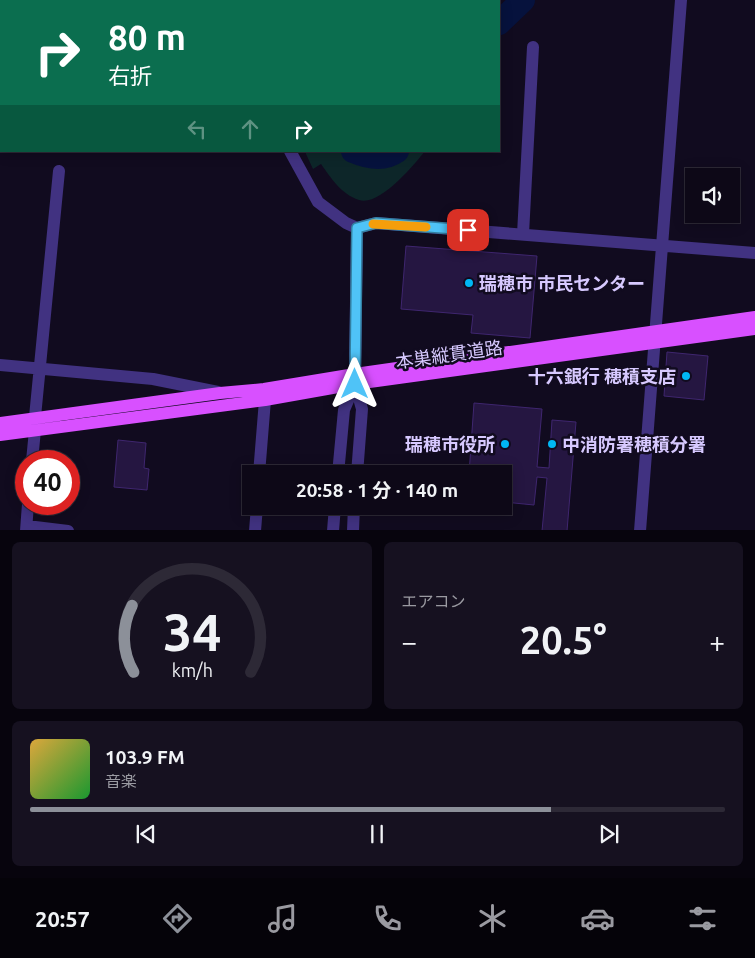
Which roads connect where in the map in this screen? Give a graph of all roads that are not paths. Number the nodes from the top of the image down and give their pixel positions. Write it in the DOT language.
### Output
graph roads {
  1 [pos="681,0"];
  2 [pos="533,48"];
  3 [pos="291,152"];
  4 [pos="59,171"];
  5 [pos="357,228"];
  6 [pos="523,234"];
  7 [pos="662,245"];
  8 [pos="755,253"];
  9 [pos="755,317"];
  10 [pos="755,329"];
  11 [pos="655,337"];
  12 [pos="0,365"];
  13 [pos="41,368"];
  14 [pos="355,379"];
  15 [pos="220,393"];
  16 [pos="265,400"];
  17 [pos="0,423"];
  18 [pos="35,426"];
  19 [pos="0,436"];
  20 [pos="33,450"];
  21 [pos="260,465"];
  22 [pos="339,465"];
  23 [pos="358,465"];
  24 [pos="27,515"];
  25 [pos="256,515"];
  26 [pos="334,515"];
  27 [pos="354,515"];
  28 [pos="26,528"];
  29 [pos="68,530"];
  30 [pos="255,530"];
  31 [pos="333,530"];
  32 [pos="346,530"];
  33 [pos="353,530"];
  34 [pos="640,530"];
  1 -- 7 [label="street"];
  2 -- 6 [label="street"];
  3 -- 5 [label="street"];
  4 -- 13 [label="street"];
  5 -- 6 [label="street"];
  5 -- 14 [label="street"];
  6 -- 7 [label="street"];
  7 -- 8 [label="street"];
  7 -- 11 [label="street"];
  9 -- 11 [label="main road, 本巣縦貫道路"];
  10 -- 11 [label="main road, 本巣縦貫道路"];
  11 -- 14 [label="main road, 本巣縦貫道路"];
  11 -- 34 [label="street"];
  12 -- 13 [label="street"];
  13 -- 15 [label="street"];
  13 -- 18 [label="street"];
  14 -- 15 [label="main road, 本巣縦貫道路"];
  14 -- 16 [label="main road, 本巣縦貫道路"];
  14 -- 22 [label="street"];
  14 -- 23 [label="street"];
  15 -- 18 [label="main road, 本巣縦貫道路"];
  16 -- 18 [label="main road, 本巣縦貫道路"];
  16 -- 21 [label="street"];
  17 -- 18 [label="main road, 本巣縦貫道路"];
  18 -- 19 [label="main road, 本巣縦貫道路"];
  18 -- 20 [label="street"];
  24 -- 28 [label="street"];
  25 -- 30 [label="street"];
  26 -- 31 [label="street"];
  27 -- 33 [label="street"];
  28 -- 29 [label="street"];
  31 -- 32 [label="street"];
}
